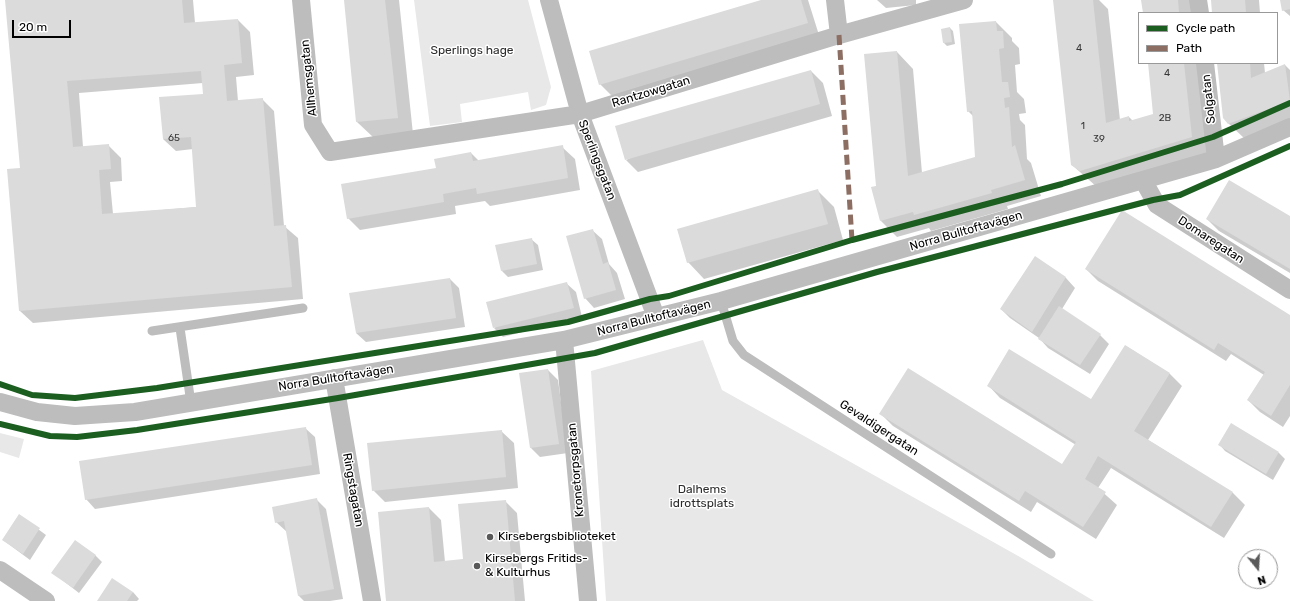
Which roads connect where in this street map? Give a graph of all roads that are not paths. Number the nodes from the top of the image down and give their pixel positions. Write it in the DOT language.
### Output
graph roads {
  1 [pos="301,0"];
  2 [pos="549,0"];
  3 [pos="835,0"];
  4 [pos="964,0"];
  5 [pos="1198,0"];
  6 [pos="1200,12"];
  7 [pos="839,35"];
  8 [pos="1205,64"];
  9 [pos="580,114"];
  10 [pos="1290,127"];
  11 [pos="330,152"];
  12 [pos="1216,159"];
  13 [pos="1143,180"];
  14 [pos="1290,290"];
  15 [pos="721,301"];
  16 [pos="303,308"];
  17 [pos="656,318"];
  18 [pos="180,328"];
  19 [pos="152,331"];
  20 [pos="564,340"];
  21 [pos="324,377"];
  22 [pos="0,402"];
  23 [pos="191,403"];
  24 [pos="1051,554"];
  25 [pos="0,570"];
  26 [pos="46,601"];
  27 [pos="372,601"];
  28 [pos="588,601"];
  1 -- 11 [label="street, Allhemsgatan"];
  2 -- 9 [label="street, Sperlingsgatan"];
  3 -- 7 [label="street"];
  4 -- 7 [label="street, Rantzowgatan"];
  5 -- 6 [label="street"];
  7 -- 9 [label="street, Rantzowgatan"];
  8 -- 12 [label="street, Solgatan"];
  9 -- 11 [label="street, Rantzowgatan"];
  9 -- 17 [label="street, Sperlingsgatan"];
  10 -- 12 [label="street, Norra Bulltoftavägen"];
  12 -- 13 [label="street, Norra Bulltoftavägen"];
  13 -- 14 [label="street, Domaregatan"];
  13 -- 15 [label="street, Norra Bulltoftavägen"];
  15 -- 17 [label="street, Norra Bulltoftavägen"];
  15 -- 24 [label="lane, Gevaldigergatan"];
  16 -- 18 [label="lane"];
  17 -- 20 [label="street, Norra Bulltoftavägen"];
  18 -- 19 [label="lane"];
  18 -- 23 [label="lane"];
  20 -- 21 [label="street, Norra Bulltoftavägen"];
  20 -- 28 [label="street, Kronetorpsgatan"];
  21 -- 23 [label="street, Norra Bulltoftavägen"];
  21 -- 27 [label="street, Ringstagatan"];
  22 -- 23 [label="street, Norra Bulltoftavägen"];
  25 -- 26 [label="street"];
}
